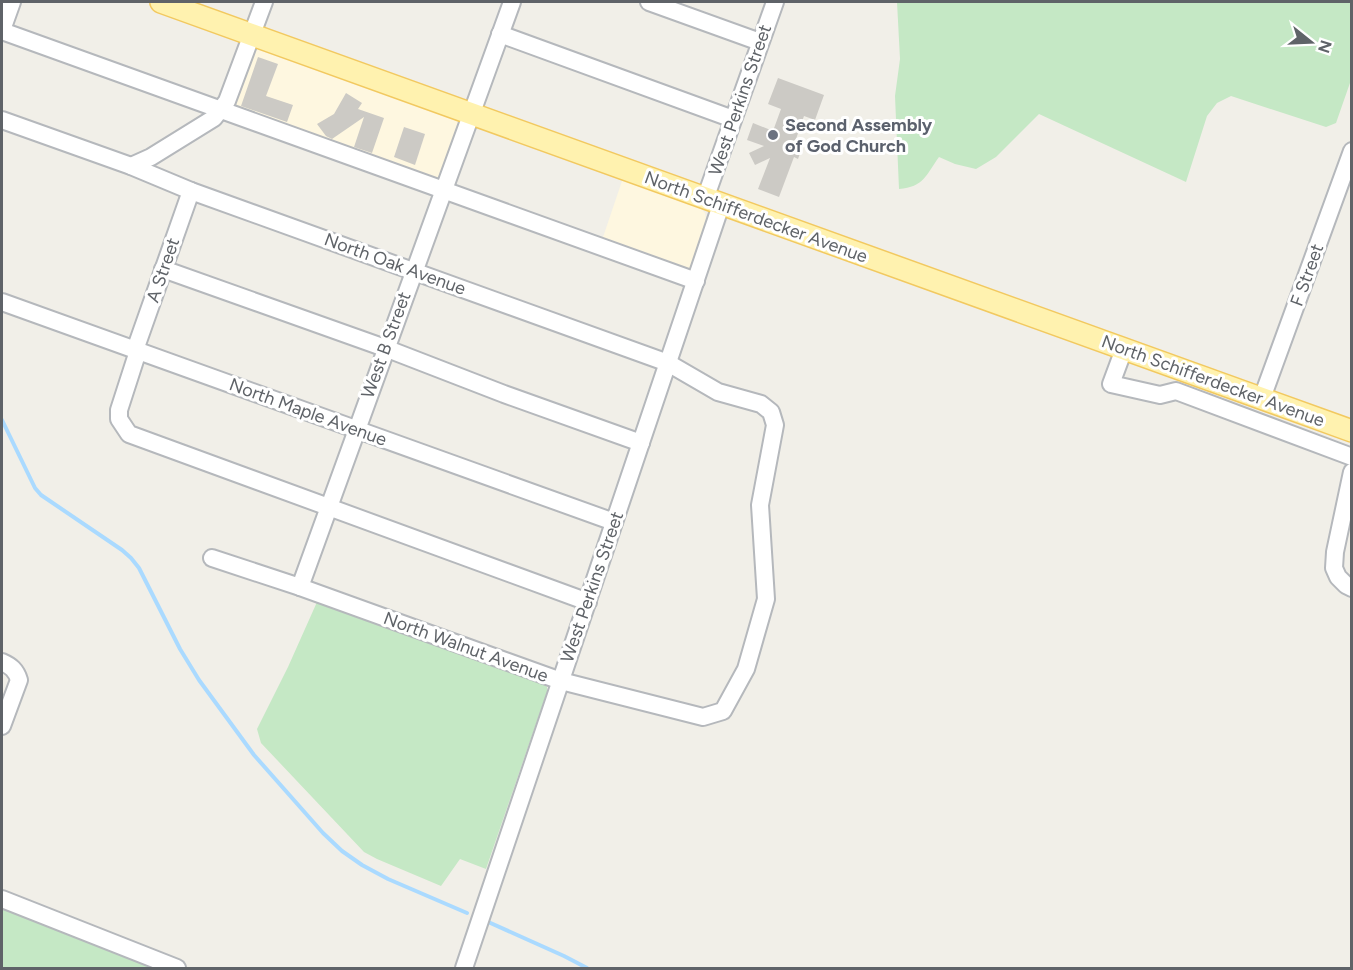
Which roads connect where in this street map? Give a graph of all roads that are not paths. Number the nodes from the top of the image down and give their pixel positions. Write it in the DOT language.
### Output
graph roads {
  1 [pos="12,2"];
  2 [pos="160,2"];
  3 [pos="264,2"];
  4 [pos="512,2"];
  5 [pos="649,2"];
  6 [pos="775,2"];
  7 [pos="2,30"];
  8 [pos="252,34"];
  9 [pos="500,34"];
  10 [pos="760,42"];
  11 [pos="221,110"];
  12 [pos="471,114"];
  13 [pos="733,119"];
  14 [pos="2,120"];
  15 [pos="1352,151"];
  16 [pos="131,166"];
  17 [pos="443,190"];
  18 [pos="190,191"];
  19 [pos="713,202"];
  20 [pos="163,270"];
  21 [pos="413,271"];
  22 [pos="696,281"];
  23 [pos="2,302"];
  24 [pos="385,348"];
  25 [pos="1124,349"];
  26 [pos="137,351"];
  27 [pos="668,363"];
  28 [pos="1262,398"];
  29 [pos="356,429"];
  30 [pos="1352,431"];
  31 [pos="641,443"];
  32 [pos="1352,457"];
  33 [pos="1352,472"];
  34 [pos="328,507"];
  35 [pos="614,522"];
  36 [pos="1347,524"];
  37 [pos="212,558"];
  38 [pos="300,587"];
  39 [pos="1352,588"];
  40 [pos="588,602"];
  41 [pos="2,662"];
  42 [pos="561,681"];
  43 [pos="723,711"];
  44 [pos="2,726"];
  45 [pos="2,899"];
  46 [pos="167,967"];
  47 [pos="464,969"];
  1 -- 7 [label="street"];
  2 -- 8 [label="main road, North Schifferdecker Avenue"];
  3 -- 8 [label="street"];
  4 -- 9 [label="street, West B Street"];
  5 -- 10 [label="street"];
  6 -- 10 [label="street, West Perkins Street"];
  7 -- 11 [label="street"];
  8 -- 11 [label="street"];
  8 -- 12 [label="main road, North Schifferdecker Avenue"];
  9 -- 12 [label="street, West B Street"];
  9 -- 13 [label="street"];
  10 -- 13 [label="street, West Perkins Street"];
  11 -- 16 [label="street"];
  11 -- 17 [label="street"];
  12 -- 17 [label="street, West B Street"];
  12 -- 19 [label="main road, North Schifferdecker Avenue"];
  13 -- 19 [label="street, West Perkins Street"];
  14 -- 16 [label="street, North Oak Avenue"];
  15 -- 28 [label="street, F Street"];
  16 -- 18 [label="street, North Oak Avenue"];
  17 -- 21 [label="street, West B Street"];
  17 -- 22 [label="street"];
  18 -- 20 [label="street, A Street"];
  18 -- 21 [label="street, North Oak Avenue"];
  19 -- 22 [label="street, West Perkins Street"];
  19 -- 25 [label="main road, North Schifferdecker Avenue"];
  20 -- 24 [label="street"];
  20 -- 26 [label="street, A Street"];
  21 -- 24 [label="street, West B Street"];
  21 -- 27 [label="street, North Oak Avenue"];
  22 -- 27 [label="street, West Perkins Street"];
  23 -- 26 [label="street, North Maple Avenue"];
  24 -- 29 [label="street, West B Street"];
  24 -- 31 [label="street"];
  25 -- 28 [label="main road, North Schifferdecker Avenue"];
  25 -- 32 [label="street"];
  26 -- 29 [label="street, North Maple Avenue"];
  26 -- 34 [label="street, A Street"];
  27 -- 31 [label="street, West Perkins Street"];
  27 -- 43 [label="street, North Oak Avenue"];
  28 -- 30 [label="main road, North Schifferdecker Avenue"];
  29 -- 34 [label="street, West B Street"];
  29 -- 35 [label="street, North Maple Avenue"];
  31 -- 35 [label="street, West Perkins Street"];
  33 -- 36 [label="street"];
  34 -- 38 [label="street, West B Street"];
  34 -- 40 [label="street, A Street"];
  35 -- 40 [label="street, West Perkins Street"];
  36 -- 39 [label="street"];
  37 -- 38 [label="street, North Walnut Avenue"];
  38 -- 42 [label="street, North Walnut Avenue"];
  40 -- 42 [label="street, West Perkins Street"];
  41 -- 44 [label="street"];
  42 -- 43 [label="street, North Walnut Avenue"];
  42 -- 47 [label="street, West Perkins Street"];
  45 -- 46 [label="street"];
}
